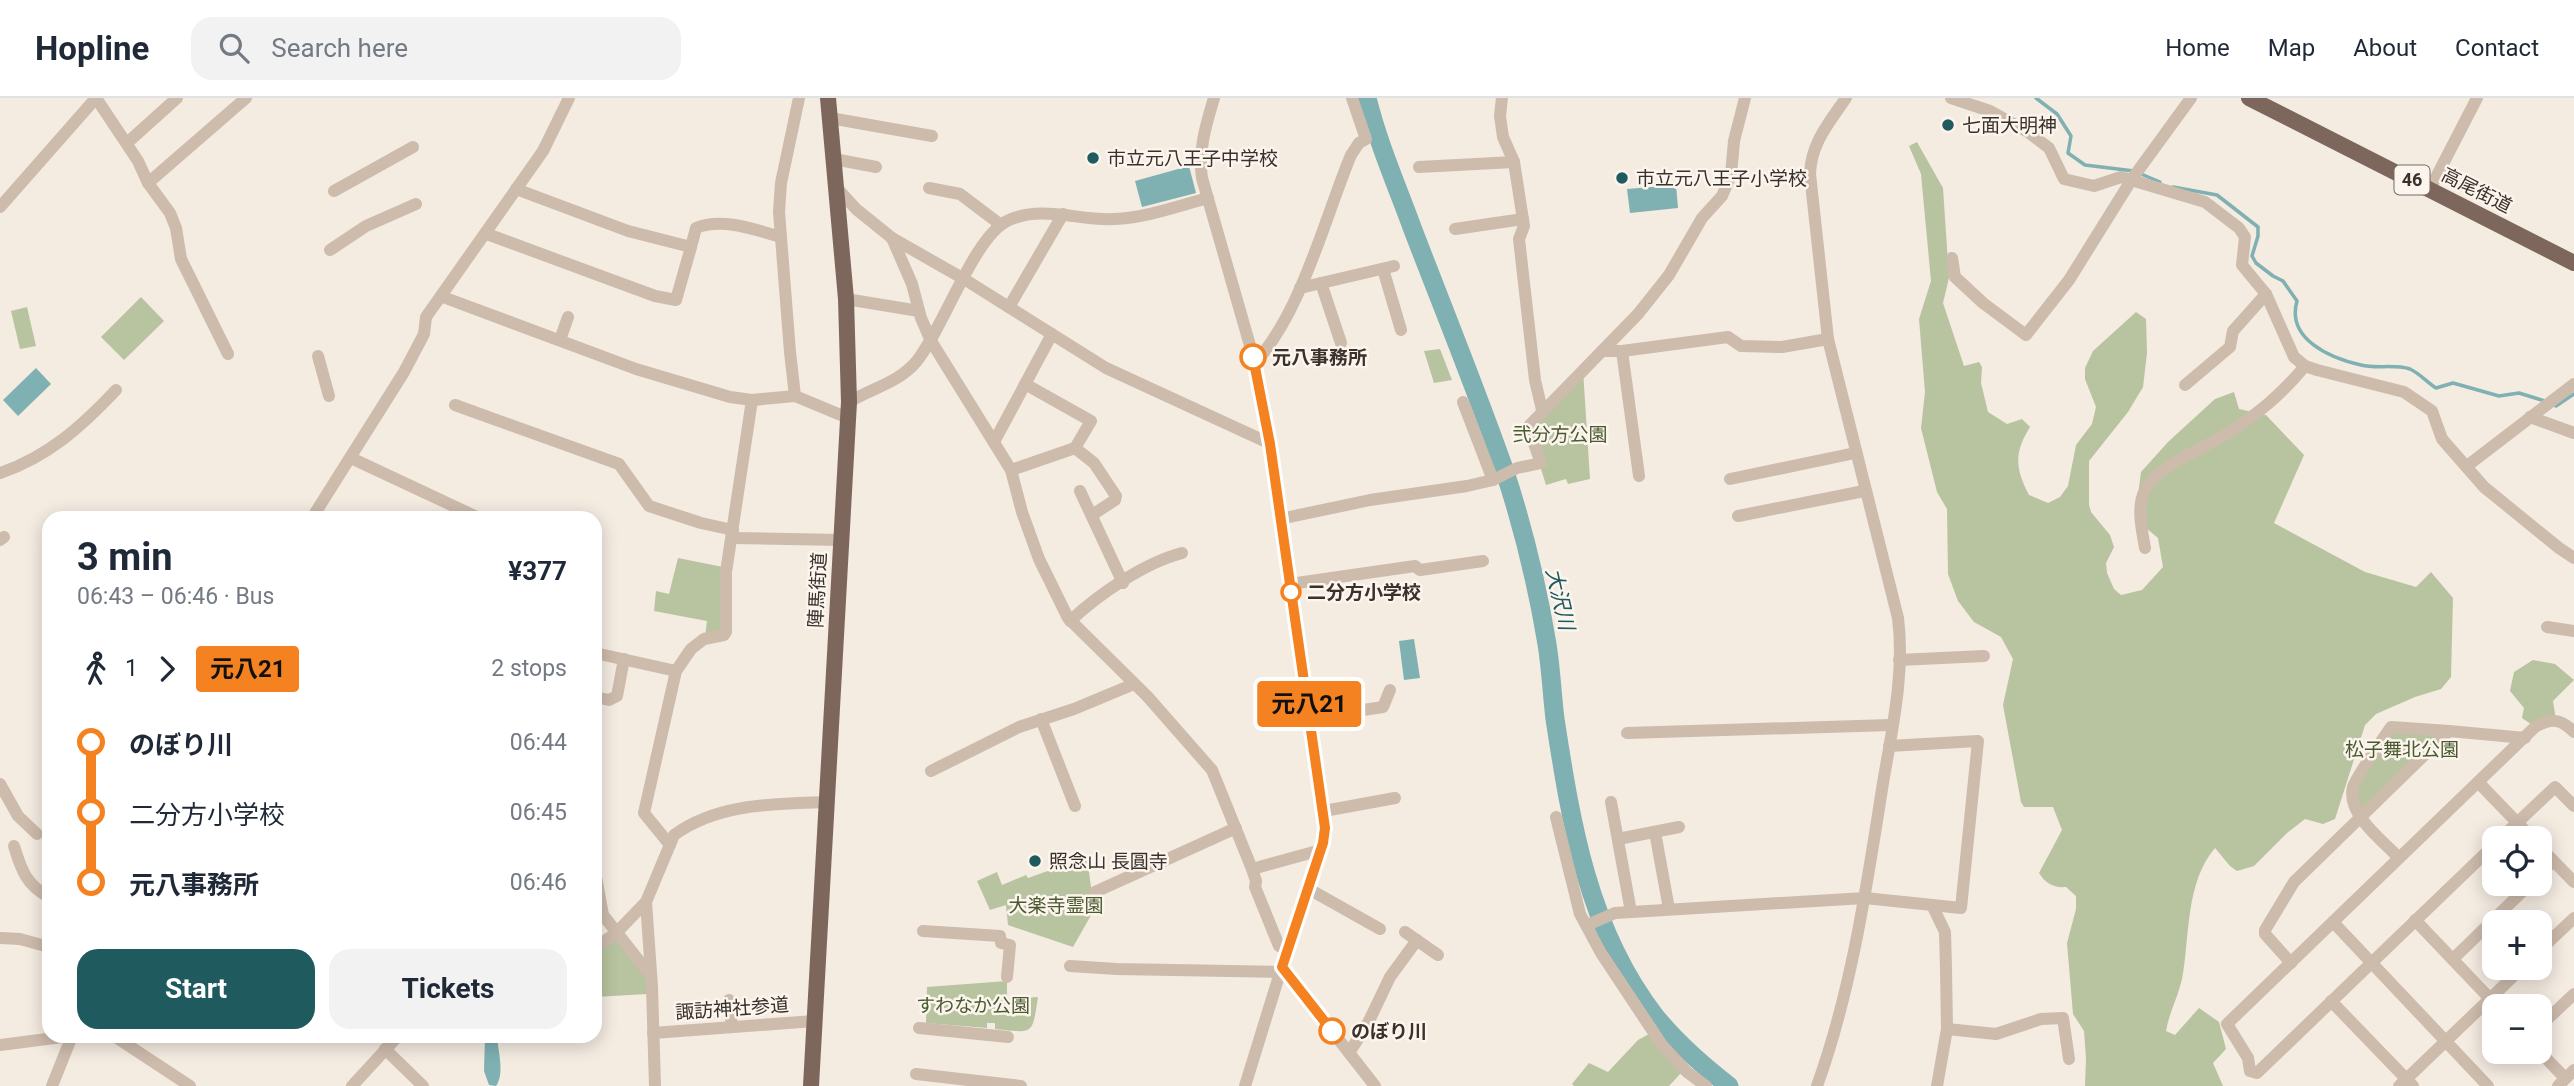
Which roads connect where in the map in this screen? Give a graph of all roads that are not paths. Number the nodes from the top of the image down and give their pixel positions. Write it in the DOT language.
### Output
graph roads {
  1 [pos="96,98"];
  2 [pos="177,98"];
  3 [pos="246,98"];
  4 [pos="569,98"];
  5 [pos="799,98"];
  6 [pos="828,98"];
  7 [pos="1214,98"];
  8 [pos="1352,98"];
  9 [pos="1502,98"];
  10 [pos="1745,98"];
  11 [pos="1846,98"];
  12 [pos="1951,98"];
  13 [pos="2191,98"];
  14 [pos="2249,98"];
  15 [pos="2477,98"];
  16 [pos="830,118"];
  17 [pos="932,136"];
  18 [pos="127,143"];
  19 [pos="413,147"];
  20 [pos="834,159"];
  21 [pos="1514,162"];
  22 [pos="876,167"];
  23 [pos="1419,167"];
  24 [pos="2132,178"];
  25 [pos="148,183"];
  26 [pos="837,188"];
  27 [pos="929,188"];
  28 [pos="516,189"];
  29 [pos="2430,189"];
  30 [pos="334,191"];
  31 [pos="1208,198"];
  32 [pos="416,204"];
  33 [pos="0,206"];
  34 [pos="1063,214"];
  35 [pos="1522,219"];
  36 [pos="1001,225"];
  37 [pos="1455,229"];
  38 [pos="487,234"];
  39 [pos="781,237"];
  40 [pos="892,238"];
  41 [pos="691,247"];
  42 [pos="330,250"];
  43 [pos="1952,258"];
  44 [pos="2574,262"];
  45 [pos="964,279"];
  46 [pos="1321,283"];
  47 [pos="1300,288"];
  48 [pos="2266,294"];
  49 [pos="443,296"];
  50 [pos="846,299"];
  51 [pos="1010,307"];
  52 [pos="919,311"];
  53 [pos="568,317"];
  54 [pos="1401,330"];
  55 [pos="1052,334"];
  56 [pos="1828,339"];
  57 [pos="560,341"];
  58 [pos="931,341"];
  59 [pos="1341,343"];
  60 [pos="1602,351"];
  61 [pos="1622,351"];
  62 [pos="228,354"];
  63 [pos="318,356"];
  64 [pos="1255,363"];
  65 [pos="2305,366"];
  66 [pos="1025,384"];
  67 [pos="2574,384"];
  68 [pos="2185,385"];
  69 [pos="116,390"];
  70 [pos="329,396"];
  71 [pos="795,396"];
  72 [pos="752,400"];
  73 [pos="1463,402"];
  74 [pos="455,405"];
  75 [pos="849,410"];
  76 [pos="1542,410"];
  77 [pos="2530,417"];
  78 [pos="2574,433"];
  79 [pos="994,442"];
  80 [pos="1270,444"];
  81 [pos="1074,448"];
  82 [pos="1855,453"];
  83 [pos="351,458"];
  84 [pos="2467,466"];
  85 [pos="1011,470"];
  86 [pos="0,474"];
  87 [pos="1639,476"];
  88 [pos="1494,479"];
  89 [pos="1730,479"];
  90 [pos="1080,491"];
  91 [pos="1864,491"];
  92 [pos="317,511"];
  93 [pos="464,511"];
  94 [pos="1091,515"];
  95 [pos="1738,516"];
  96 [pos="1280,519"];
  97 [pos="732,534"];
  98 [pos="841,540"];
  99 [pos="2145,548"];
  100 [pos="1182,553"];
  101 [pos="2574,558"];
  102 [pos="1483,561"];
  103 [pos="1123,583"];
  104 [pos="1290,584"];
  105 [pos="1070,621"];
  106 [pos="2547,627"];
  107 [pos="2574,631"];
  108 [pos="602,654"];
  109 [pos="1984,656"];
  110 [pos="624,659"];
  111 [pos="1899,660"];
  112 [pos="676,671"];
  113 [pos="1134,684"];
  114 [pos="1390,690"];
  115 [pos="602,698"];
  116 [pos="1311,718"];
  117 [pos="1041,719"];
  118 [pos="1891,725"];
  119 [pos="2449,731"];
  120 [pos="2574,732"];
  121 [pos="1627,733"];
  122 [pos="2525,738"];
  123 [pos="1889,746"];
  124 [pos="931,771"];
  125 [pos="2478,782"];
  126 [pos="0,784"];
  127 [pos="1395,798"];
  128 [pos="826,802"];
  129 [pos="1611,802"];
  130 [pos="1075,806"];
  131 [pos="2574,806"];
  132 [pos="1324,811"];
  133 [pos="1556,817"];
  134 [pos="2361,817"];
  135 [pos="2517,823"];
  136 [pos="2514,826"];
  137 [pos="2520,826"];
  138 [pos="1679,827"];
  139 [pos="1236,828"];
  140 [pos="1655,832"];
  141 [pos="37,834"];
  142 [pos="1618,839"];
  143 [pos="670,845"];
  144 [pos="14,846"];
  145 [pos="1321,850"];
  146 [pos="2482,857"];
  147 [pos="2399,858"];
  148 [pos="2553,861"];
  149 [pos="1252,869"];
  150 [pos="2574,882"];
  151 [pos="1307,888"];
  152 [pos="42,893"];
  153 [pos="2518,896"];
  154 [pos="1865,898"];
  155 [pos="646,902"];
  156 [pos="1096,904"];
  157 [pos="1932,905"];
  158 [pos="1669,909"];
  159 [pos="602,910"];
  160 [pos="1631,912"];
  161 [pos="2574,918"];
  162 [pos="2416,920"];
  163 [pos="2333,922"];
  164 [pos="1589,924"];
  165 [pos="1380,929"];
  166 [pos="923,931"];
  167 [pos="617,932"];
  168 [pos="1405,932"];
  169 [pos="1,938"];
  170 [pos="2552,939"];
  171 [pos="1417,940"];
  172 [pos="602,943"];
  173 [pos="42,945"];
  174 [pos="1287,950"];
  175 [pos="1438,955"];
  176 [pos="2453,959"];
  177 [pos="2371,962"];
  178 [pos="2291,963"];
  179 [pos="1070,966"];
  180 [pos="1281,970"];
  181 [pos="651,977"];
  182 [pos="1007,977"];
  183 [pos="2512,980"];
  184 [pos="2486,994"];
  185 [pos="2501,994"];
  186 [pos="2574,994"];
  187 [pos="729,1000"];
  188 [pos="2330,1001"];
  189 [pos="2482,1012"];
  190 [pos="2552,1015"];
  191 [pos="814,1021"];
  192 [pos="732,1027"];
  193 [pos="919,1028"];
  194 [pos="1947,1029"];
  195 [pos="653,1033"];
  196 [pos="1008,1037"];
  197 [pos="42,1040"];
  198 [pos="2446,1041"];
  199 [pos="68,1043"];
  200 [pos="125,1043"];
  201 [pos="391,1043"];
  202 [pos="0,1045"];
  203 [pos="385,1049"];
  204 [pos="1349,1053"];
  205 [pos="2069,1059"];
  206 [pos="2552,1064"];
  207 [pos="916,1074"];
  208 [pos="2566,1078"];
  209 [pos="1249,1084"];
  210 [pos="2406,1084"];
  211 [pos="52,1086"];
  212 [pos="190,1086"];
  213 [pos="352,1086"];
  214 [pos="423,1086"];
  215 [pos="655,1086"];
  216 [pos="811,1086"];
  217 [pos="1021,1086"];
  218 [pos="1375,1086"];
  219 [pos="1706,1086"];
  220 [pos="1817,1086"];
  221 [pos="1937,1086"];
  222 [pos="2488,1086"];
  1 -- 18 [label="street"];
  1 -- 33 [label="street"];
  2 -- 18 [label="street"];
  3 -- 25 [label="street"];
  4 -- 28 [label="street"];
  5 -- 39 [label="street"];
  6 -- 16 [label="main road, 陣馬街道"];
  7 -- 31 [label="street"];
  8 -- 47 [label="street"];
  9 -- 21 [label="street"];
  10 -- 60 [label="street"];
  11 -- 56 [label="street"];
  12 -- 24 [label="street"];
  13 -- 24 [label="street"];
  14 -- 29 [label="main road, 高尾街道 / 46"];
  15 -- 29 [label="street"];
  16 -- 17 [label="street"];
  16 -- 20 [label="main road, 陣馬街道"];
  18 -- 25 [label="street"];
  19 -- 30 [label="street"];
  20 -- 22 [label="street"];
  20 -- 26 [label="main road, 陣馬街道"];
  21 -- 23 [label="street"];
  21 -- 35 [label="street"];
  24 -- 43 [label="street"];
  24 -- 48 [label="street"];
  25 -- 62 [label="street"];
  26 -- 40 [label="street"];
  26 -- 50 [label="main road, 陣馬街道"];
  27 -- 36 [label="street"];
  28 -- 38 [label="street"];
  28 -- 41 [label="street"];
  29 -- 44 [label="main road, 高尾街道 / 46"];
  31 -- 34 [label="street"];
  31 -- 64 [label="street"];
  32 -- 42 [label="street"];
  34 -- 36 [label="street"];
  34 -- 51 [label="street"];
  35 -- 37 [label="street"];
  35 -- 76 [label="street"];
  36 -- 45 [label="street"];
  38 -- 41 [label="street"];
  38 -- 49 [label="street"];
  39 -- 41 [label="street"];
  39 -- 71 [label="street"];
  40 -- 45 [label="street"];
  40 -- 52 [label="street"];
  45 -- 51 [label="street"];
  45 -- 58 [label="street"];
  46 -- 47 [label="street"];
  46 -- 54 [label="street"];
  46 -- 59 [label="street"];
  47 -- 64 [label="street"];
  48 -- 65 [label="street"];
  48 -- 68 [label="street"];
  49 -- 57 [label="street"];
  49 -- 83 [label="street"];
  50 -- 52 [label="street"];
  50 -- 75 [label="main road, 陣馬街道"];
  51 -- 55 [label="street"];
  52 -- 58 [label="street"];
  53 -- 57 [label="street"];
  55 -- 66 [label="street"];
  55 -- 80 [label="street"];
  56 -- 61 [label="street"];
  56 -- 82 [label="street"];
  57 -- 72 [label="street"];
  58 -- 75 [label="street"];
  58 -- 79 [label="street"];
  60 -- 61 [label="street"];
  60 -- 76 [label="street"];
  61 -- 87 [label="street"];
  63 -- 70 [label="street"];
  64 -- 80 [label="street"];
  65 -- 84 [label="street"];
  65 -- 99 [label="street"];
  66 -- 79 [label="street"];
  66 -- 81 [label="street"];
  67 -- 77 [label="street"];
  69 -- 86 [label="street"];
  71 -- 72 [label="street"];
  71 -- 75 [label="street"];
  72 -- 97 [label="street"];
  73 -- 88 [label="street"];
  74 -- 97 [label="street"];
  75 -- 98 [label="main road, 陣馬街道"];
  76 -- 88 [label="street"];
  77 -- 78 [label="street"];
  77 -- 84 [label="street"];
  79 -- 85 [label="street"];
  80 -- 96 [label="street"];
  81 -- 85 [label="street"];
  81 -- 94 [label="street"];
  82 -- 89 [label="street"];
  82 -- 91 [label="street"];
  83 -- 92 [label="street"];
  83 -- 93 [label="street"];
  84 -- 101 [label="street"];
  85 -- 105 [label="street"];
  88 -- 96 [label="street"];
  90 -- 94 [label="street"];
  91 -- 95 [label="street"];
  91 -- 111 [label="street"];
  94 -- 103 [label="street"];
  96 -- 104 [label="street"];
  97 -- 98 [label="street"];
  97 -- 112 [label="street"];
  98 -- 128 [label="main road, 陣馬街道"];
  100 -- 103 [label="street"];
  102 -- 104 [label="street"];
  103 -- 105 [label="street"];
  104 -- 116 [label="street"];
  105 -- 113 [label="street"];
  106 -- 107 [label="street"];
  108 -- 110 [label="street"];
  109 -- 111 [label="street"];
  110 -- 112 [label="street"];
  110 -- 115 [label="street"];
  111 -- 118 [label="street"];
  112 -- 143 [label="street"];
  113 -- 117 [label="street"];
  113 -- 139 [label="street"];
  114 -- 116 [label="street"];
  116 -- 132 [label="street"];
  117 -- 124 [label="street"];
  117 -- 130 [label="street"];
  118 -- 121 [label="street"];
  118 -- 123 [label="street"];
  119 -- 122 [label="street"];
  119 -- 134 [label="street"];
  119 -- 134 [label="street"];
  120 -- 122 [label="street"];
  122 -- 125 [label="street"];
  123 -- 154 [label="street"];
  123 -- 157 [label="street"];
  125 -- 135 [label="street"];
  125 -- 147 [label="street"];
  126 -- 141 [label="street"];
  127 -- 132 [label="street"];
  128 -- 143 [label="street"];
  128 -- 191 [label="main road, 陣馬街道"];
  129 -- 142 [label="street"];
  131 -- 135 [label="street"];
  132 -- 145 [label="street"];
  133 -- 164 [label="street"];
  134 -- 147 [label="street"];
  134 -- 178 [label="street"];
  135 -- 136 [label="street"];
  135 -- 137 [label="street"];
  138 -- 140 [label="street"];
  139 -- 149 [label="street"];
  139 -- 156 [label="street"];
  140 -- 142 [label="street"];
  140 -- 158 [label="street"];
  142 -- 160 [label="street"];
  143 -- 155 [label="street"];
  144 -- 152 [label="street"];
  145 -- 149 [label="street"];
  145 -- 151 [label="street"];
  146 -- 162 [label="street"];
  147 -- 163 [label="street"];
  148 -- 150 [label="street"];
  149 -- 174 [label="street"];
  151 -- 165 [label="street"];
  151 -- 174 [label="street"];
  153 -- 176 [label="street"];
  154 -- 157 [label="street"];
  154 -- 158 [label="street"];
  154 -- 220 [label="street"];
  155 -- 167 [label="street"];
  155 -- 181 [label="street"];
  157 -- 194 [label="street"];
  158 -- 160 [label="street"];
  159 -- 167 [label="street"];
  160 -- 164 [label="street"];
  161 -- 170 [label="street"];
  162 -- 176 [label="street"];
  162 -- 177 [label="street"];
  163 -- 177 [label="street"];
  163 -- 178 [label="street"];
  164 -- 219 [label="street"];
  166 -- 182 [label="street"];
  167 -- 172 [label="street"];
  167 -- 181 [label="street"];
  168 -- 171 [label="street"];
  169 -- 173 [label="street"];
  171 -- 175 [label="street"];
  171 -- 204 [label="street"];
  174 -- 180 [label="street"];
  176 -- 184 [label="street"];
  177 -- 188 [label="street"];
  177 -- 198 [label="street"];
  178 -- 188 [label="street"];
  179 -- 180 [label="street"];
  180 -- 204 [label="street"];
  180 -- 209 [label="street"];
  181 -- 195 [label="street"];
  183 -- 185 [label="street"];
  186 -- 190 [label="street"];
  187 -- 192 [label="street"];
  188 -- 210 [label="street"];
  189 -- 198 [label="street"];
  191 -- 192 [label="street, 諏訪神社参道"];
  191 -- 216 [label="main road, 陣馬街道"];
  192 -- 195 [label="street, 諏訪神社参道"];
  193 -- 196 [label="street"];
  194 -- 205 [label="street"];
  194 -- 221 [label="street"];
  195 -- 215 [label="street"];
  197 -- 202 [label="street"];
  198 -- 210 [label="street"];
  198 -- 222 [label="street"];
  199 -- 211 [label="street"];
  200 -- 212 [label="street"];
  201 -- 203 [label="street"];
  203 -- 213 [label="street"];
  203 -- 214 [label="street"];
  204 -- 218 [label="street"];
  206 -- 208 [label="street"];
  207 -- 217 [label="street"];
}
